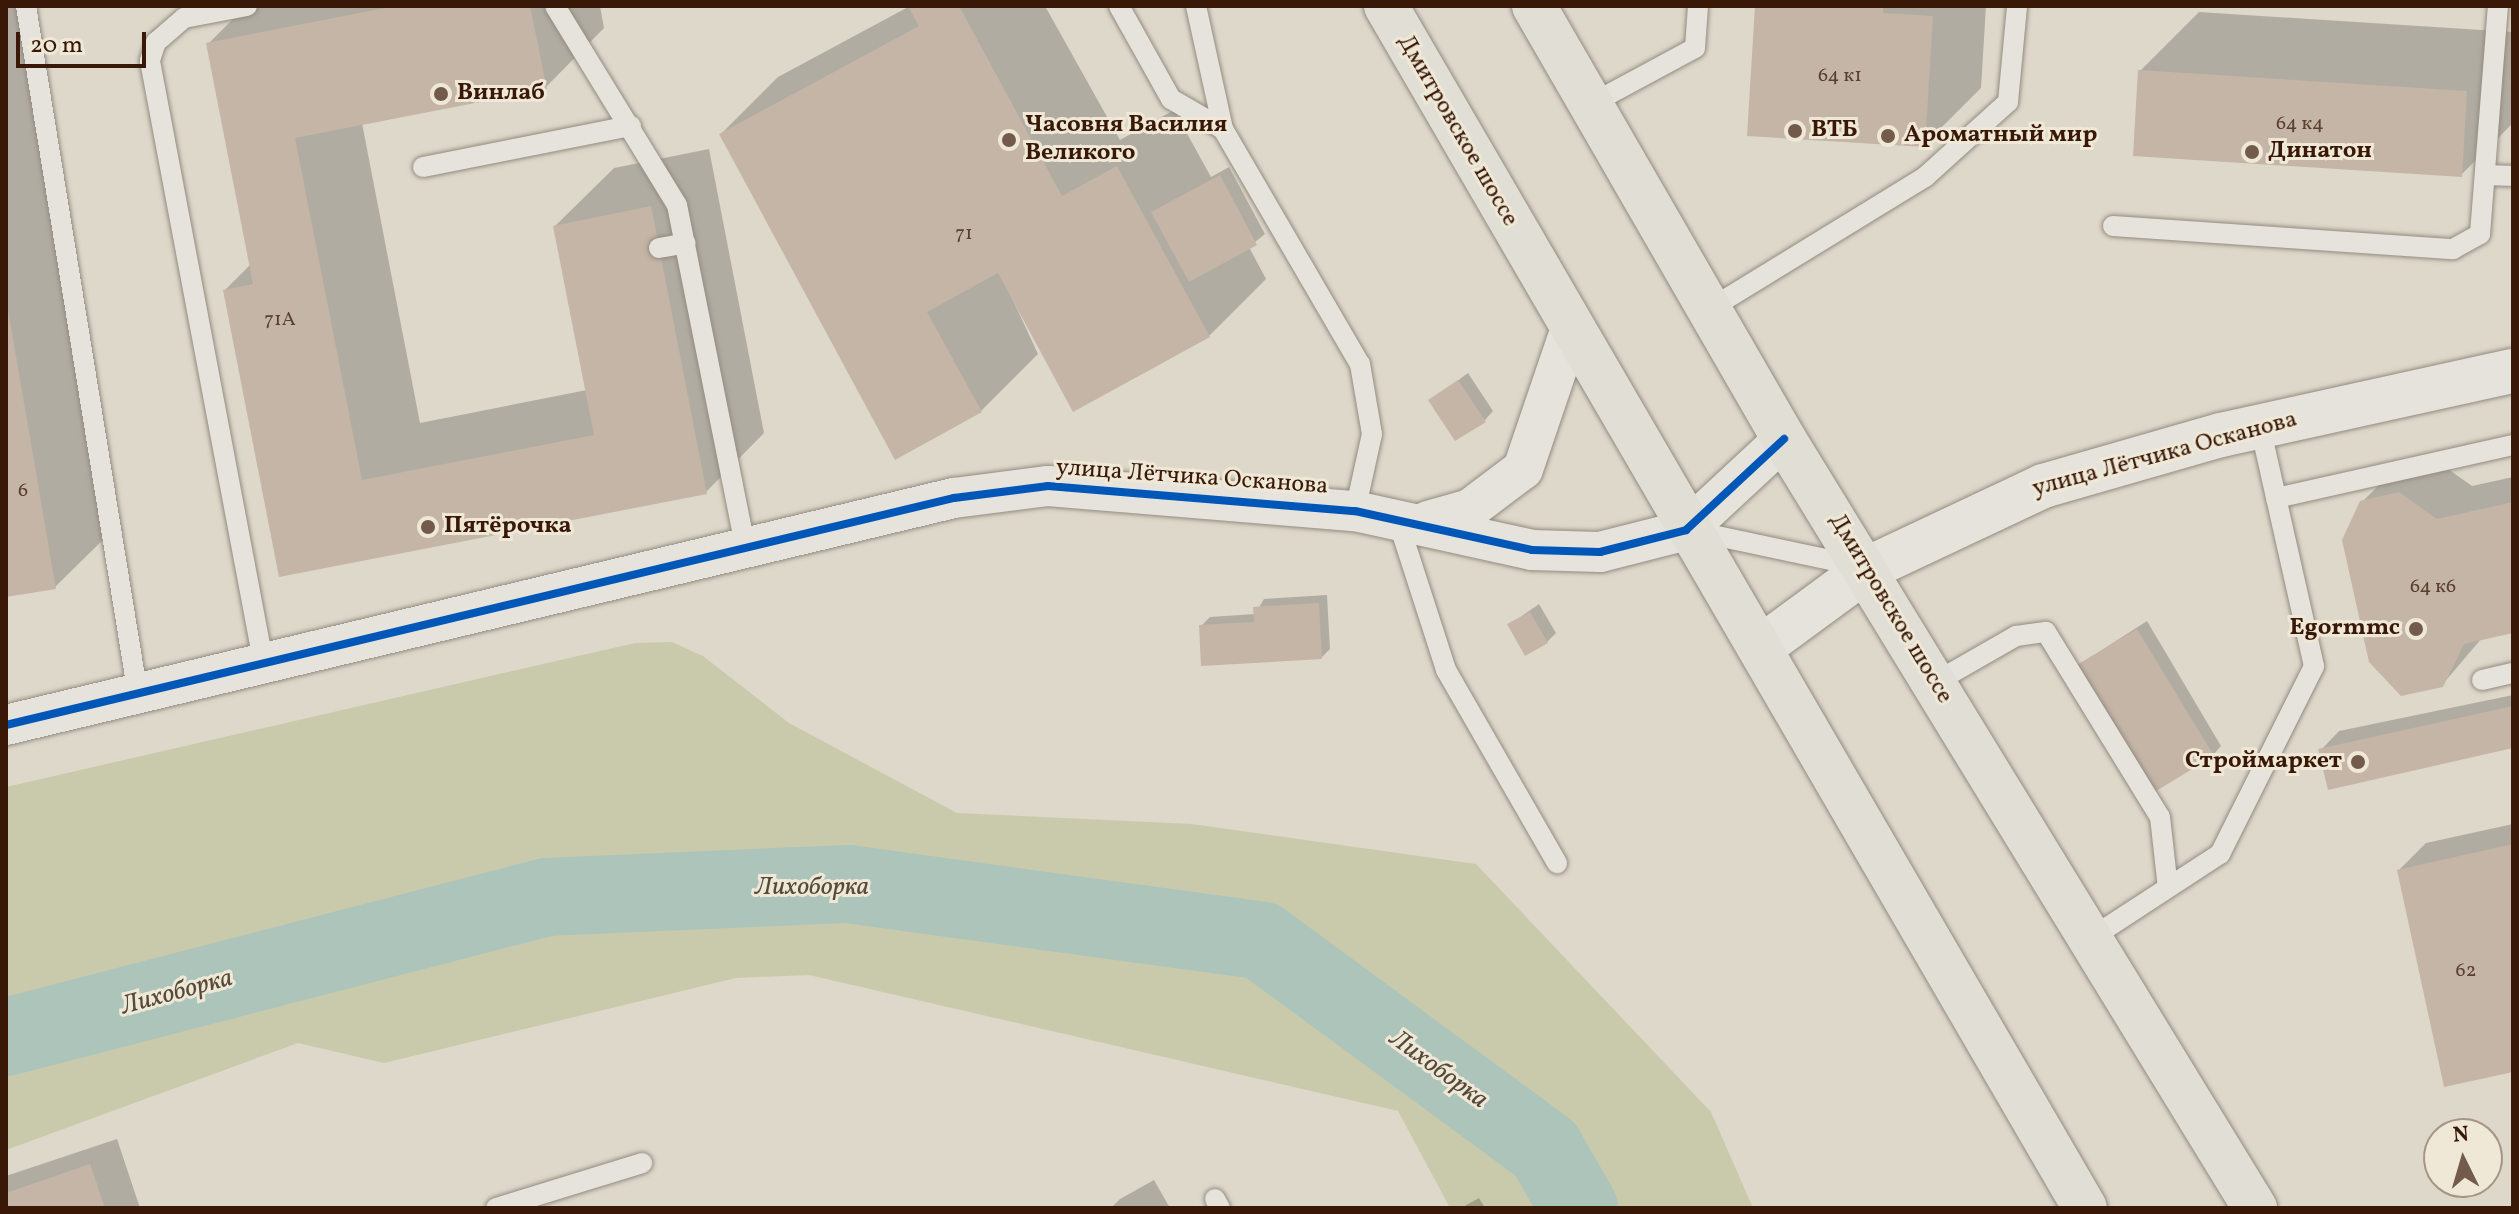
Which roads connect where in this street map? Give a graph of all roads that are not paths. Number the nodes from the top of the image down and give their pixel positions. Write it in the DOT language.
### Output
graph roads {
  1 [pos="26,6"];
  2 [pos="247,6"];
  3 [pos="555,6"];
  4 [pos="1119,6"];
  5 [pos="1196,6"];
  6 [pos="1386,6"];
  7 [pos="1534,6"];
  8 [pos="1698,6"];
  9 [pos="2017,6"];
  10 [pos="2498,6"];
  11 [pos="1591,104"];
  12 [pos="631,126"];
  13 [pos="1223,129"];
  14 [pos="423,167"];
  15 [pos="2487,175"];
  16 [pos="2513,176"];
  17 [pos="2113,226"];
  18 [pos="686,243"];
  19 [pos="659,248"];
  20 [pos="1708,310"];
  21 [pos="1570,331"];
  22 [pos="2513,371"];
  23 [pos="2260,427"];
  24 [pos="1784,439"];
  25 [pos="2513,445"];
  26 [pos="2276,498"];
  27 [pos="1355,511"];
  28 [pos="1412,520"];
  29 [pos="1686,530"];
  30 [pos="746,551"];
  31 [pos="1869,568"];
  32 [pos="1760,648"];
  33 [pos="264,666"];
  34 [pos="2513,673"];
  35 [pos="2482,680"];
  36 [pos="1934,683"];
  37 [pos="138,695"];
  38 [pos="6,725"];
  39 [pos="1557,863"];
  40 [pos="2168,888"];
  41 [pos="2088,940"];
  42 [pos="642,1163"];
  43 [pos="496,1208"];
  44 [pos="2085,1208"];
  45 [pos="2255,1208"];
  1 -- 37 [label="lane"];
  2 -- 33 [label="lane"];
  3 -- 12 [label="lane"];
  4 -- 13 [label="lane"];
  5 -- 13 [label="lane"];
  6 -- 21 [label="main road, Дмитровское шоссе"];
  7 -- 11 [label="main road, Дмитровское шоссе"];
  8 -- 11 [label="lane"];
  9 -- 20 [label="lane"];
  10 -- 15 [label="lane"];
  11 -- 20 [label="main road, Дмитровское шоссе"];
  12 -- 14 [label="lane"];
  12 -- 18 [label="lane"];
  13 -- 27 [label="lane"];
  15 -- 16 [label="lane"];
  15 -- 17 [label="lane"];
  18 -- 19 [label="lane"];
  18 -- 30 [label="lane"];
  20 -- 24 [label="main road, Дмитровское шоссе"];
  21 -- 28 [label="street, улица Лётчика Осканова"];
  21 -- 29 [label="main road, Дмитровское шоссе"];
  22 -- 23 [label="main road, улица Лётчика Осканова"];
  23 -- 26 [label="lane"];
  23 -- 31 [label="main road, улица Лётчика Осканова"];
  24 -- 29 [label="street, улица Лётчика Осканова"];
  24 -- 31 [label="main road, Дмитровское шоссе"];
  25 -- 26 [label="lane"];
  26 -- 40 [label="lane"];
  27 -- 28 [label="street, улица Лётчика Осканова"];
  27 -- 30 [label="street, улица Лётчика Осканова"];
  28 -- 29 [label="street, улица Лётчика Осканова"];
  28 -- 39 [label="lane"];
  29 -- 31 [label="lane"];
  29 -- 32 [label="main road, Дмитровское шоссе"];
  30 -- 33 [label="street, улица Лётчика Осканова"];
  31 -- 32 [label="main road, улица Лётчика Осканова"];
  31 -- 36 [label="main road, Дмитровское шоссе"];
  32 -- 44 [label="main road, Дмитровское шоссе"];
  33 -- 37 [label="street, улица Лётчика Осканова"];
  34 -- 35 [label="lane"];
  36 -- 40 [label="lane"];
  36 -- 41 [label="main road, Дмитровское шоссе"];
  37 -- 38 [label="street, улица Лётчика Осканова"];
  40 -- 41 [label="lane"];
  41 -- 45 [label="main road, Дмитровское шоссе"];
  42 -- 43 [label="lane"];
}
